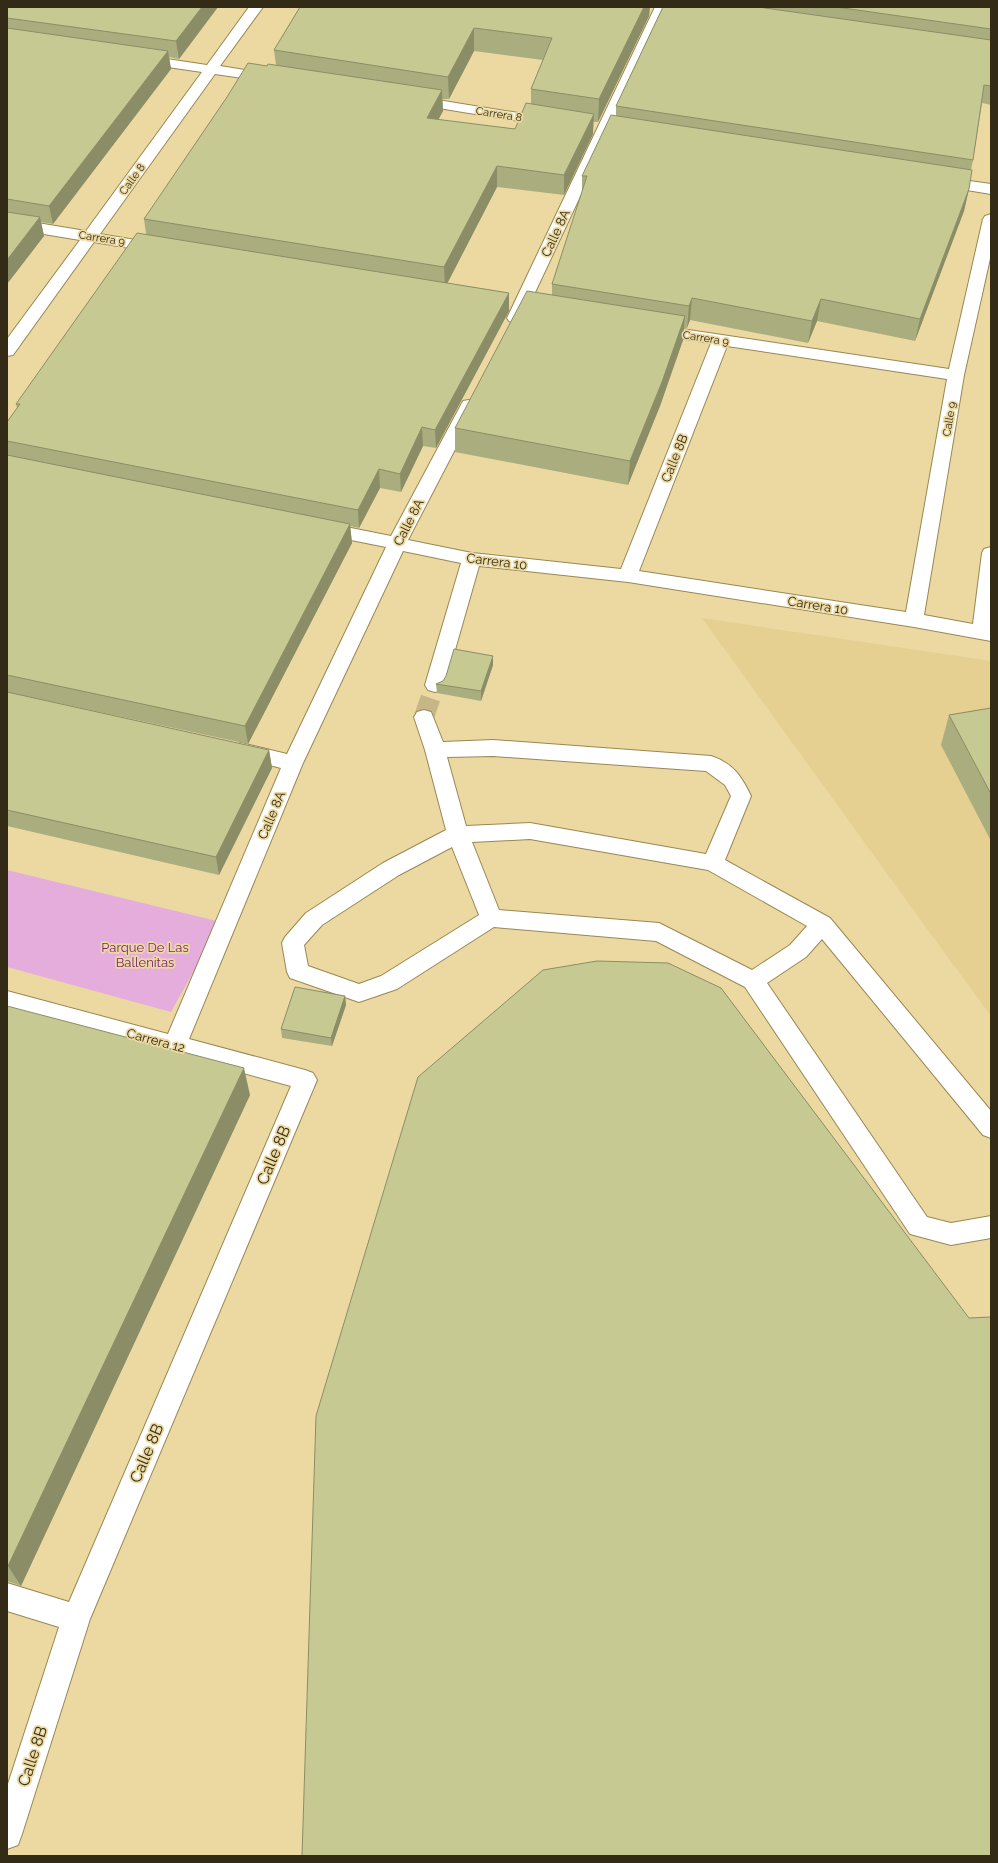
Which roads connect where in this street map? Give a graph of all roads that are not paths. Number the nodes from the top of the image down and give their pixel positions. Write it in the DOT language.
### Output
graph roads {
  1 [pos="256,7"];
  2 [pos="668,7"];
  3 [pos="125,56"];
  4 [pos="211,69"];
  5 [pos="282,80"];
  6 [pos="400,98"];
  7 [pos="564,124"];
  8 [pos="928,180"];
  9 [pos="991,189"];
  10 [pos="991,219"];
  11 [pos="7,223"];
  12 [pos="90,236"];
  13 [pos="176,251"];
  14 [pos="643,328"];
  15 [pos="506,336"];
  16 [pos="721,340"];
  17 [pos="7,351"];
  18 [pos="956,375"];
  19 [pos="477,391"];
  20 [pos="304,524"];
  21 [pos="397,543"];
  22 [pos="991,553"];
  23 [pos="472,559"];
  24 [pos="628,576"];
  25 [pos="914,620"];
  26 [pos="986,633"];
  27 [pos="435,685"];
  28 [pos="424,717"];
  29 [pos="223,748"];
  30 [pos="435,750"];
  31 [pos="293,763"];
  32 [pos="458,834"];
  33 [pos="713,863"];
  34 [pos="491,918"];
  35 [pos="822,924"];
  36 [pos="753,981"];
  37 [pos="7,1000"];
  38 [pos="175,1045"];
  39 [pos="305,1080"];
  40 [pos="991,1128"];
  41 [pos="991,1227"];
  42 [pos="7,1597"];
  43 [pos="76,1618"];
  44 [pos="7,1834"];
  1 -- 4 [label="street, Calle 8"];
  2 -- 15 [label="street, Calle 8A"];
  3 -- 4 [label="street"];
  4 -- 5 [label="street"];
  4 -- 12 [label="street, Calle 8"];
  6 -- 7 [label="street, Carrera 8"];
  8 -- 9 [label="street"];
  10 -- 18 [label="street, Calle 9"];
  11 -- 12 [label="street, Carrera 9"];
  12 -- 13 [label="street, Carrera 9"];
  12 -- 17 [label="street, Calle 8"];
  14 -- 16 [label="street, Carrera 9"];
  16 -- 18 [label="street, Carrera 9"];
  16 -- 24 [label="street, Calle 8B"];
  18 -- 25 [label="street, Calle 9"];
  19 -- 21 [label="street, Calle 8A"];
  20 -- 21 [label="street, Carrera 10"];
  21 -- 23 [label="street, Carrera 10"];
  21 -- 31 [label="street, Calle 8A"];
  22 -- 26 [label="street"];
  23 -- 24 [label="street, Carrera 10"];
  23 -- 27 [label="street"];
  24 -- 25 [label="street, Carrera 10"];
  25 -- 26 [label="street, Carrera 10"];
  28 -- 30 [label="street"];
  29 -- 31 [label="street"];
  30 -- 32 [label="street"];
  30 -- 33 [label="street"];
  31 -- 38 [label="street, Calle 8A"];
  32 -- 33 [label="street"];
  32 -- 34 [label="street"];
  32 -- 34 [label="street"];
  33 -- 35 [label="street"];
  34 -- 36 [label="street"];
  35 -- 36 [label="street"];
  35 -- 40 [label="street"];
  36 -- 41 [label="street"];
  37 -- 38 [label="street, Carrera 12"];
  38 -- 39 [label="street, Carrera 12"];
  39 -- 43 [label="street, Calle 8B"];
  42 -- 43 [label="street"];
  43 -- 44 [label="street, Calle 8B"];
}
